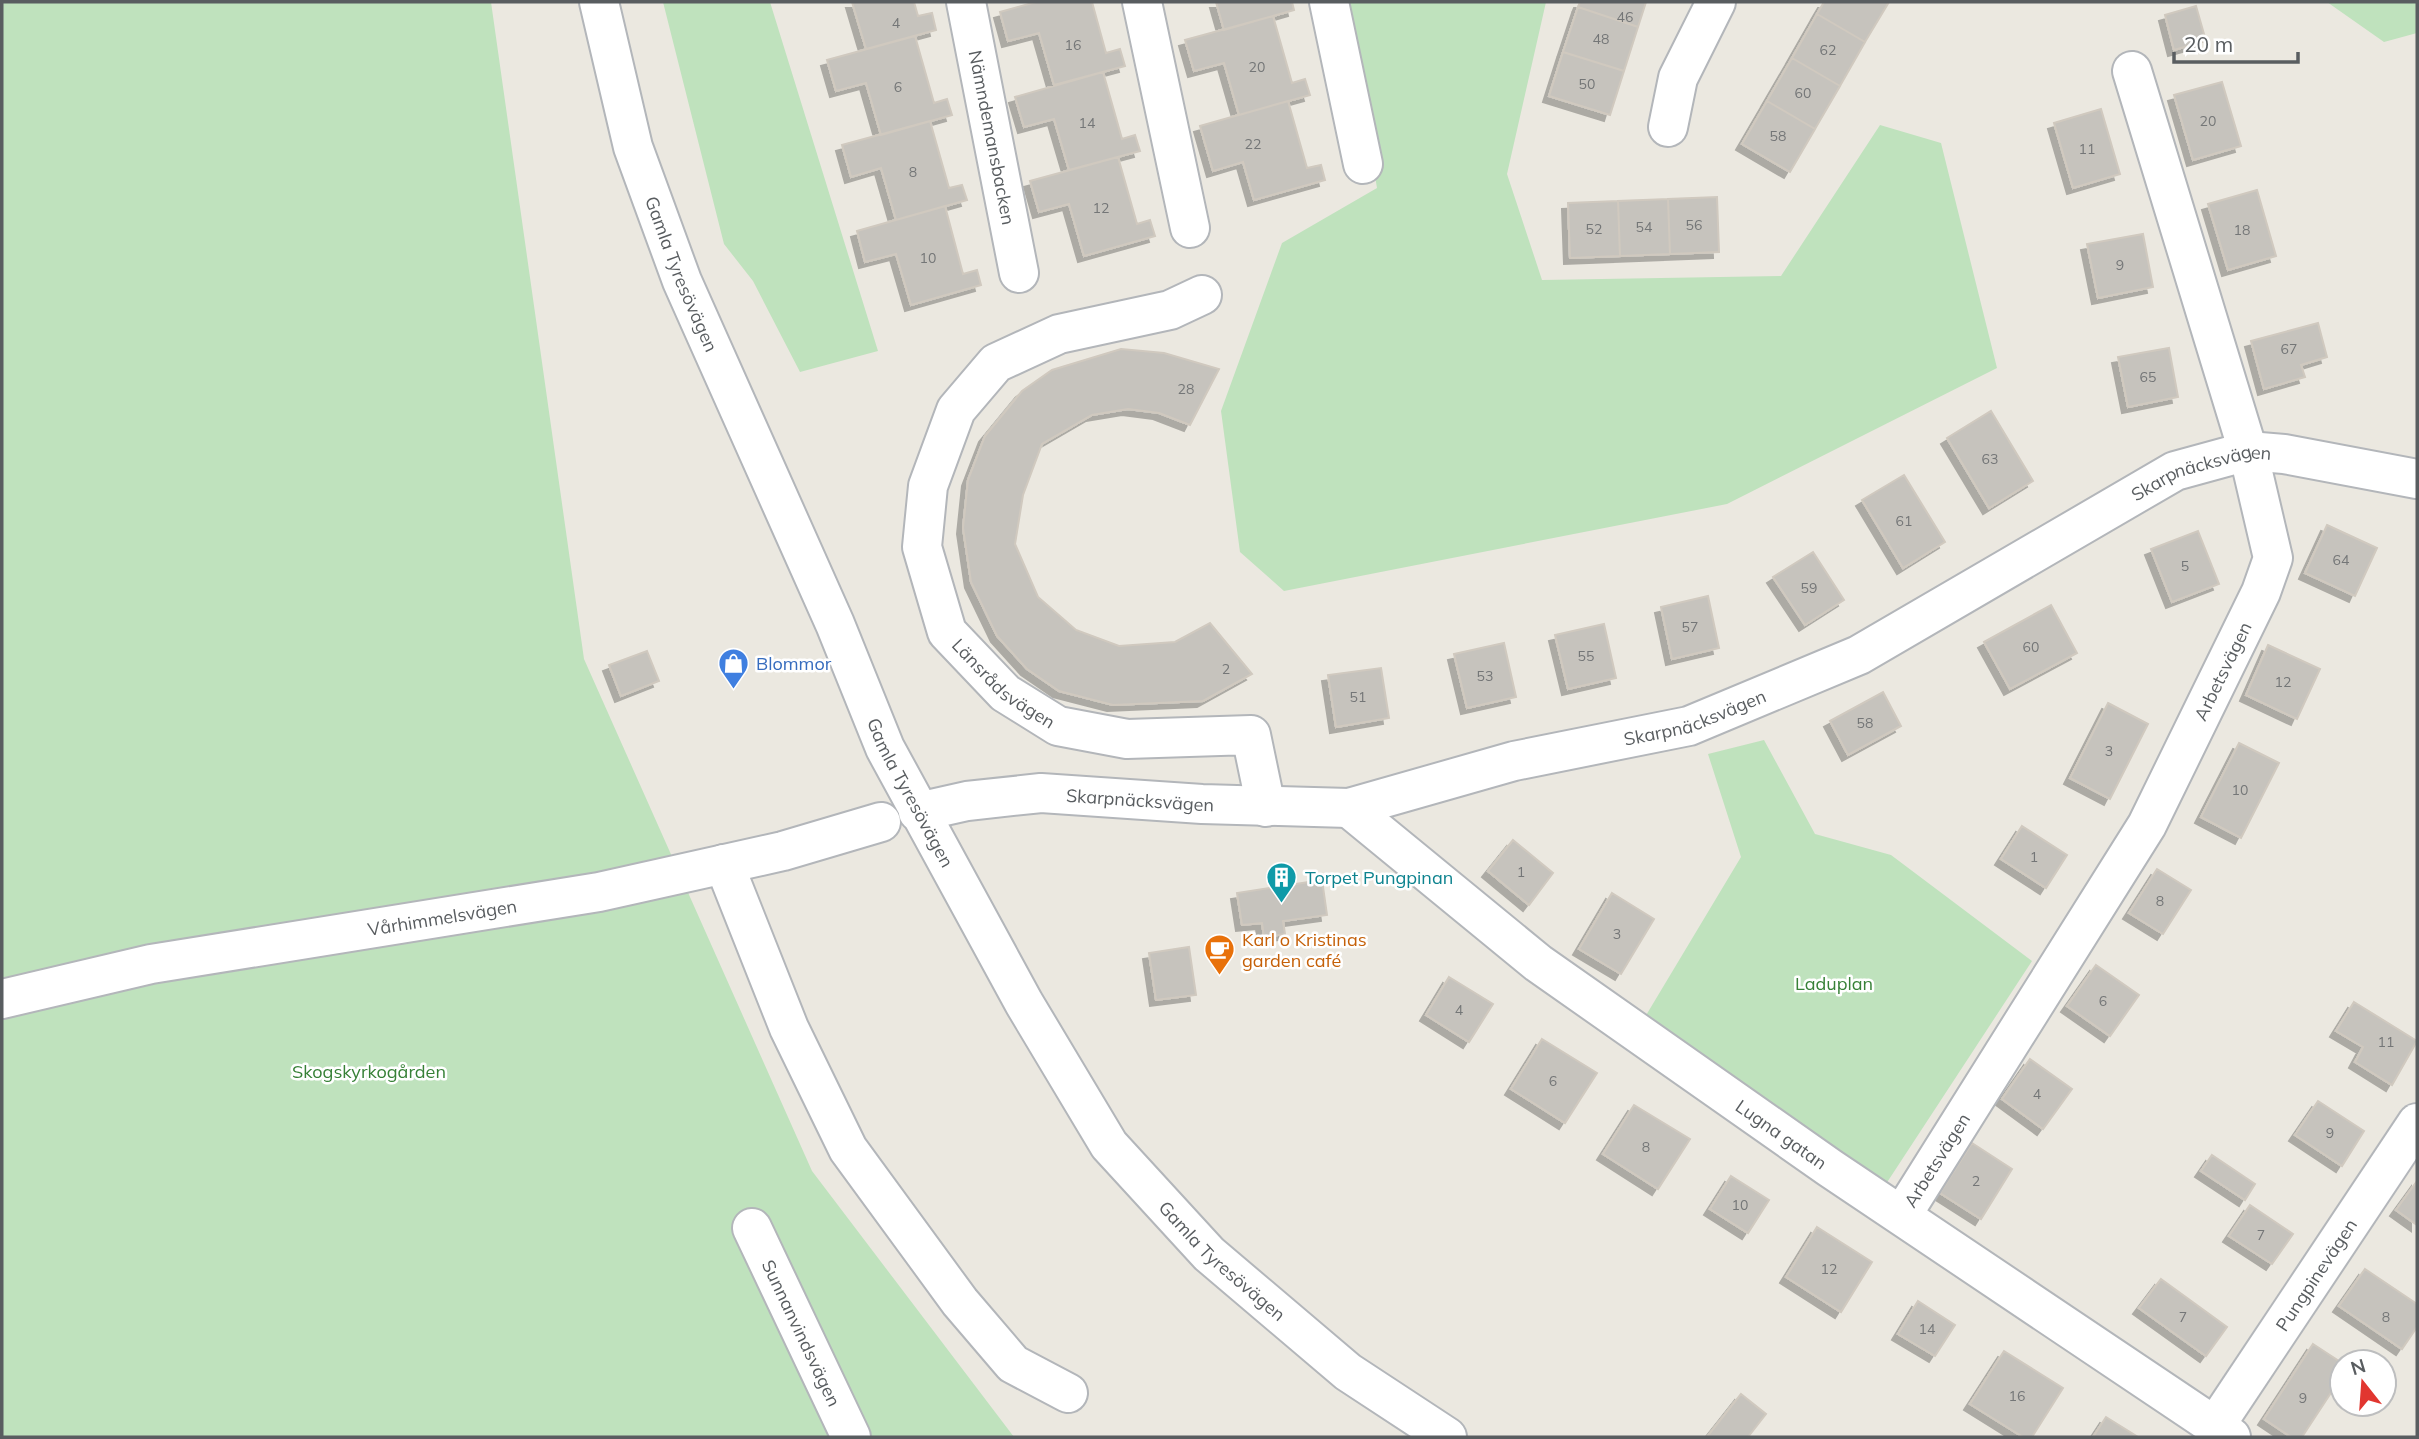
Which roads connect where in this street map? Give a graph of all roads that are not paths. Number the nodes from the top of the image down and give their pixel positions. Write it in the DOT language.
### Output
graph roads {
  1 [pos="599,2"];
  2 [pos="966,2"];
  3 [pos="1142,2"];
  4 [pos="1329,2"];
  5 [pos="1716,2"];
  6 [pos="2132,71"];
  7 [pos="1668,127"];
  8 [pos="1363,164"];
  9 [pos="1190,228"];
  10 [pos="1019,273"];
  11 [pos="1202,295"];
  12 [pos="2248,451"];
  13 [pos="2417,479"];
  14 [pos="1266,807"];
  15 [pos="1349,808"];
  16 [pos="918,812"];
  17 [pos="881,822"];
  18 [pos="724,864"];
  19 [pos="2,999"];
  20 [pos="2417,1124"];
  21 [pos="1902,1215"];
  22 [pos="752,1228"];
  23 [pos="1068,1393"];
  24 [pos="2223,1432"];
  25 [pos="850,1437"];
  26 [pos="1447,1437"];
  1 -- 16 [label="street, Gamla Tyresövägen"];
  2 -- 10 [label="street, Nämndemansbacken"];
  3 -- 9 [label="street"];
  4 -- 8 [label="street"];
  5 -- 7 [label="street"];
  6 -- 12 [label="street, Arbetsvägen"];
  11 -- 14 [label="street, Länsrådsvägen"];
  12 -- 13 [label="street, Skarpnäcksvägen"];
  12 -- 15 [label="street, Skarpnäcksvägen"];
  12 -- 21 [label="street, Arbetsvägen"];
  14 -- 15 [label="street, Skarpnäcksvägen"];
  14 -- 16 [label="street, Skarpnäcksvägen"];
  15 -- 21 [label="street, Lugna gatan"];
  16 -- 26 [label="street, Gamla Tyresövägen"];
  17 -- 18 [label="street, Vårhimmelsvägen"];
  18 -- 19 [label="street, Vårhimmelsvägen"];
  18 -- 23 [label="street"];
  20 -- 24 [label="street, Pungpinevägen"];
  21 -- 24 [label="street, Lugna gatan"];
  22 -- 25 [label="street, Sunnanvindsvägen"];
}
